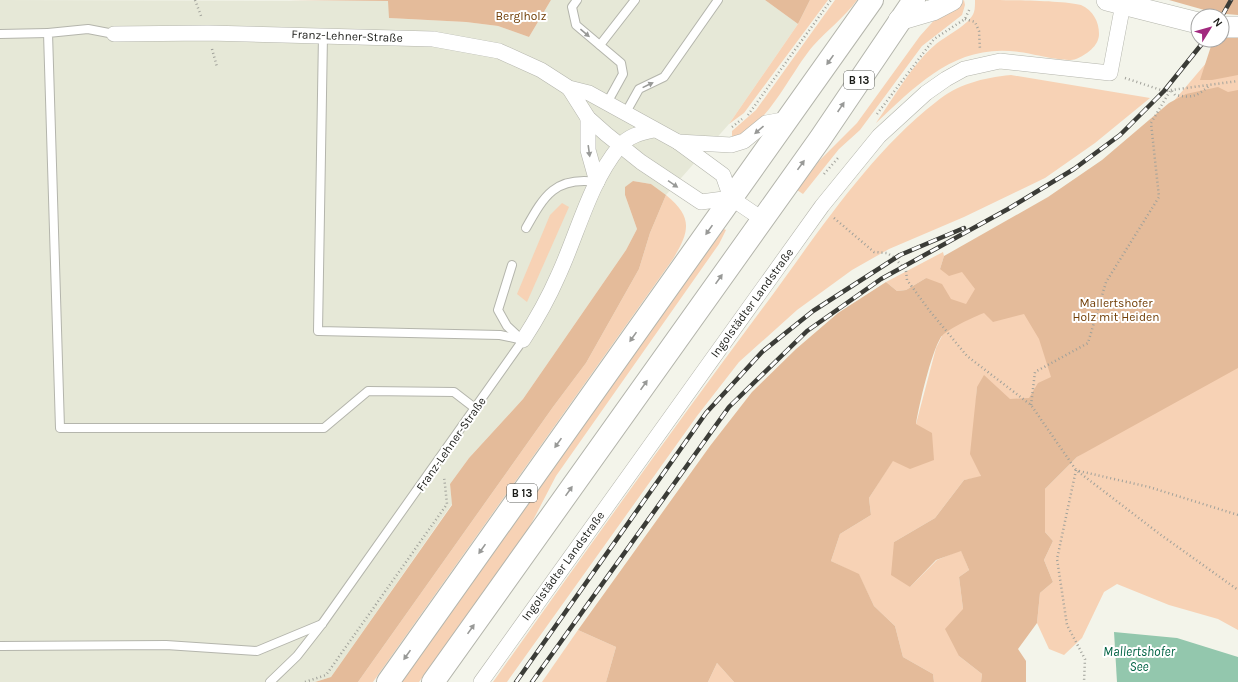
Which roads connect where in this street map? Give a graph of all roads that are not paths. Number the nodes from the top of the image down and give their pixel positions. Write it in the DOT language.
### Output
graph roads {
  1 [pos="577,0"];
  2 [pos="635,0"];
  3 [pos="718,0"];
  4 [pos="872,0"];
  5 [pos="914,0"];
  6 [pos="952,0"];
  7 [pos="1115,2"];
  8 [pos="899,20"];
  9 [pos="1190,21"];
  10 [pos="48,33"];
  11 [pos="0,34"];
  12 [pos="114,34"];
  13 [pos="323,35"];
  14 [pos="600,45"];
  15 [pos="569,88"];
  16 [pos="607,103"];
  17 [pos="625,114"];
  18 [pos="588,118"];
  19 [pos="788,119"];
  20 [pos="654,130"];
  21 [pos="678,142"];
  22 [pos="620,146"];
  23 [pos="596,182"];
  24 [pos="731,198"];
  25 [pos="762,219"];
  26 [pos="526,228"];
  27 [pos="512,265"];
  28 [pos="523,340"];
  29 [pos="476,409"];
  30 [pos="322,624"];
  31 [pos="0,646"];
  32 [pos="270,682"];
  33 [pos="388,682"];
  34 [pos="433,682"];
  35 [pos="481,682"];
  1 -- 14 [label="lane, one-way"];
  2 -- 14 [label="lane"];
  17 -- 3 [label="lane, one-way"];
  4 -- 19 [label="main road, B 13, one-way"];
  5 -- 8 [label="main road, B 13"];
  6 -- 8 [label="main road"];
  7 -- 9 [label="main road"];
  7 -- 35 [label="street, Ingolstädter Landstraße"];
  25 -- 8 [label="main road, B 13, one-way"];
  10 -- 11 [label="lane"];
  10 -- 12 [label="lane"];
  10 -- 29 [label="lane"];
  12 -- 13 [label="street, Franz-Lehner-Straße"];
  13 -- 15 [label="street, Franz-Lehner-Straße"];
  13 -- 28 [label="lane"];
  14 -- 16 [label="lane"];
  15 -- 16 [label="street, Franz-Lehner-Straße"];
  15 -- 18 [label="street, Franz-Lehner-Straße"];
  16 -- 17 [label="street, Franz-Lehner-Straße"];
  16 -- 18 [label="street"];
  17 -- 20 [label="street, Franz-Lehner-Straße"];
  18 -- 22 [label="street, Franz-Lehner-Straße"];
  18 -- 23 [label="street, one-way"];
  19 -- 21 [label="street, one-way"];
  19 -- 24 [label="main road, B 13"];
  20 -- 21 [label="street, Franz-Lehner-Straße"];
  20 -- 22 [label="street, Franz-Lehner-Straße"];
  21 -- 24 [label="street, Franz-Lehner-Straße"];
  22 -- 23 [label="street, Franz-Lehner-Straße"];
  22 -- 24 [label="street, Franz-Lehner-Straße, one-way"];
  23 -- 26 [label="lane"];
  23 -- 28 [label="street, Franz-Lehner-Straße"];
  24 -- 25 [label="street"];
  24 -- 33 [label="main road, B 13, one-way"];
  34 -- 25 [label="main road, B 13, one-way"];
  27 -- 28 [label="lane"];
  28 -- 29 [label="lane, Franz-Lehner-Straße"];
  29 -- 30 [label="lane, Franz-Lehner-Straße"];
  30 -- 31 [label="lane"];
  30 -- 32 [label="lane, Franz-Lehner-Straße"];
}
